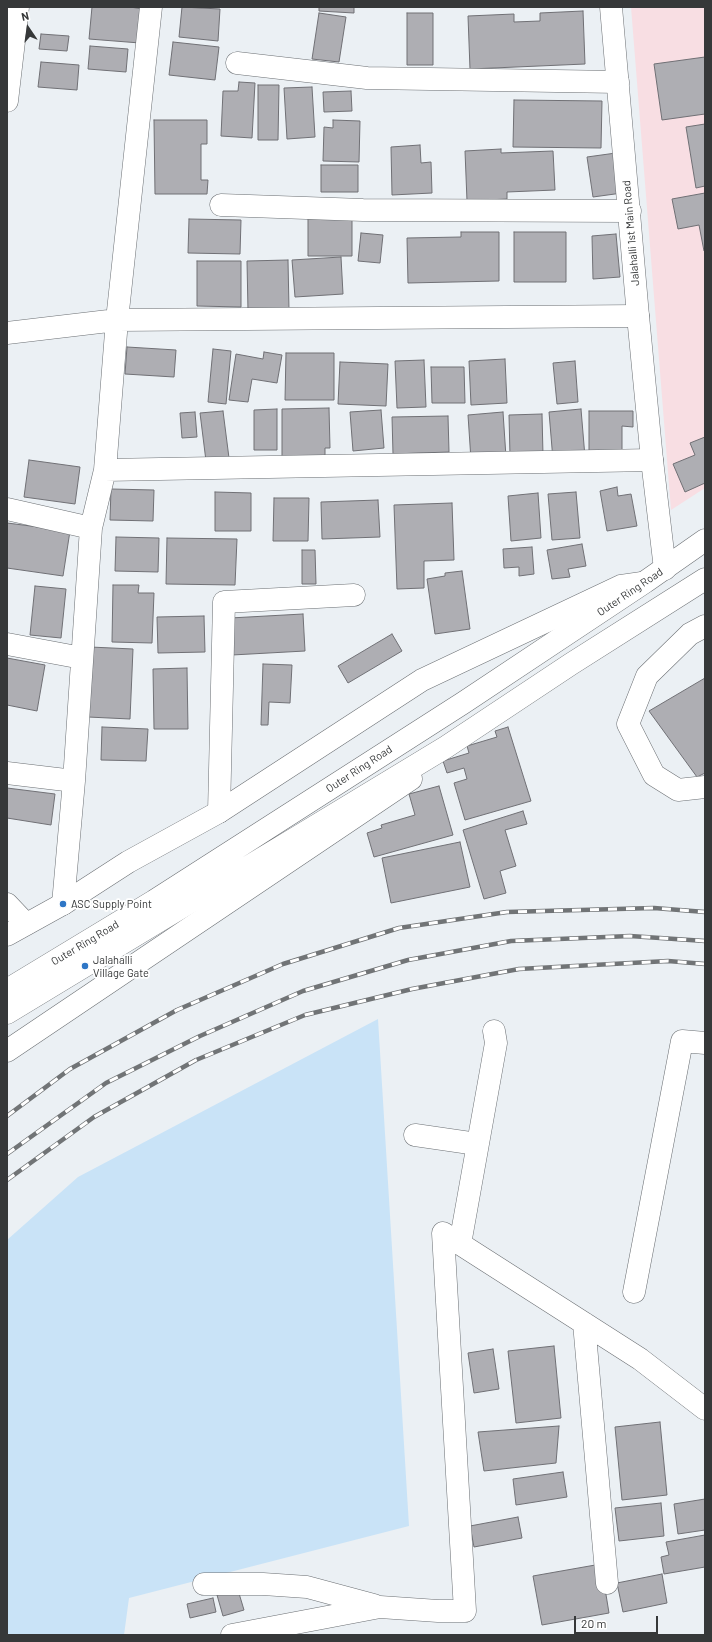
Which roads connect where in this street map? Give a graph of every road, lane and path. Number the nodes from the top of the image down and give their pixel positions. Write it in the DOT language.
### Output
graph roads {
  1 [pos="18,7"];
  2 [pos="152,7"];
  3 [pos="611,7"];
  4 [pos="237,63"];
  5 [pos="618,82"];
  6 [pos="7,101"];
  7 [pos="221,205"];
  8 [pos="630,211"];
  9 [pos="638,316"];
  10 [pos="117,320"];
  11 [pos="7,333"];
  12 [pos="652,460"];
  13 [pos="105,470"];
  14 [pos="7,509"];
  15 [pos="91,528"];
  16 [pos="705,540"];
  17 [pos="665,569"];
  18 [pos="705,579"];
  19 [pos="645,582"];
  20 [pos="354,595"];
  21 [pos="665,604"];
  22 [pos="705,626"];
  23 [pos="7,644"];
  24 [pos="82,658"];
  25 [pos="7,773"];
  26 [pos="74,781"];
  27 [pos="705,787"];
  28 [pos="219,812"];
  29 [pos="7,904"];
  30 [pos="63,904"];
  31 [pos="26,924"];
  32 [pos="7,935"];
  33 [pos="7,990"];
  34 [pos="7,1013"];
  35 [pos="494,1031"];
  36 [pos="705,1043"];
  37 [pos="7,1050"];
  38 [pos="415,1135"];
  39 [pos="477,1144"];
  40 [pos="460,1244"];
  41 [pos="634,1292"];
  42 [pos="584,1323"];
  43 [pos="705,1409"];
  44 [pos="607,1583"];
  45 [pos="204,1584"];
  46 [pos="380,1607"];
  47 [pos="232,1635"];
  1 -- 6 [label="main road"];
  2 -- 10 [label="main road"];
  3 -- 5 [label="main road, Jalahalli 1st Main Road"];
  4 -- 5 [label="main road"];
  5 -- 8 [label="main road, Jalahalli 1st Main Road"];
  7 -- 8 [label="main road"];
  8 -- 9 [label="main road, Jalahalli 1st Main Road"];
  9 -- 10 [label="main road"];
  9 -- 12 [label="main road, Jalahalli 1st Main Road"];
  10 -- 11 [label="main road"];
  10 -- 13 [label="main road"];
  12 -- 13 [label="main road"];
  12 -- 17 [label="main road, Jalahalli 1st Main Road"];
  13 -- 15 [label="main road"];
  14 -- 15 [label="main road"];
  15 -- 24 [label="main road"];
  16 -- 17 [label="main road, Outer Ring Road"];
  17 -- 19 [label="main road, Outer Ring Road"];
  18 -- 21 [label="main road, Outer Ring Road"];
  19 -- 28 [label="main road"];
  19 -- 33 [label="main road, Outer Ring Road"];
  20 -- 28 [label="main road"];
  21 -- 34 [label="main road, Outer Ring Road"];
  21 -- 37 [label="main road"];
  22 -- 27 [label="main road"];
  23 -- 24 [label="main road"];
  24 -- 26 [label="main road"];
  25 -- 26 [label="main road"];
  26 -- 30 [label="main road"];
  28 -- 30 [label="main road"];
  29 -- 31 [label="main road"];
  30 -- 31 [label="main road"];
  31 -- 32 [label="main road"];
  35 -- 39 [label="main road"];
  36 -- 41 [label="main road"];
  38 -- 39 [label="main road"];
  39 -- 40 [label="main road"];
  40 -- 42 [label="main road"];
  40 -- 46 [label="main road"];
  42 -- 43 [label="main road"];
  42 -- 44 [label="main road"];
  45 -- 46 [label="main road"];
  46 -- 47 [label="main road"];
}
